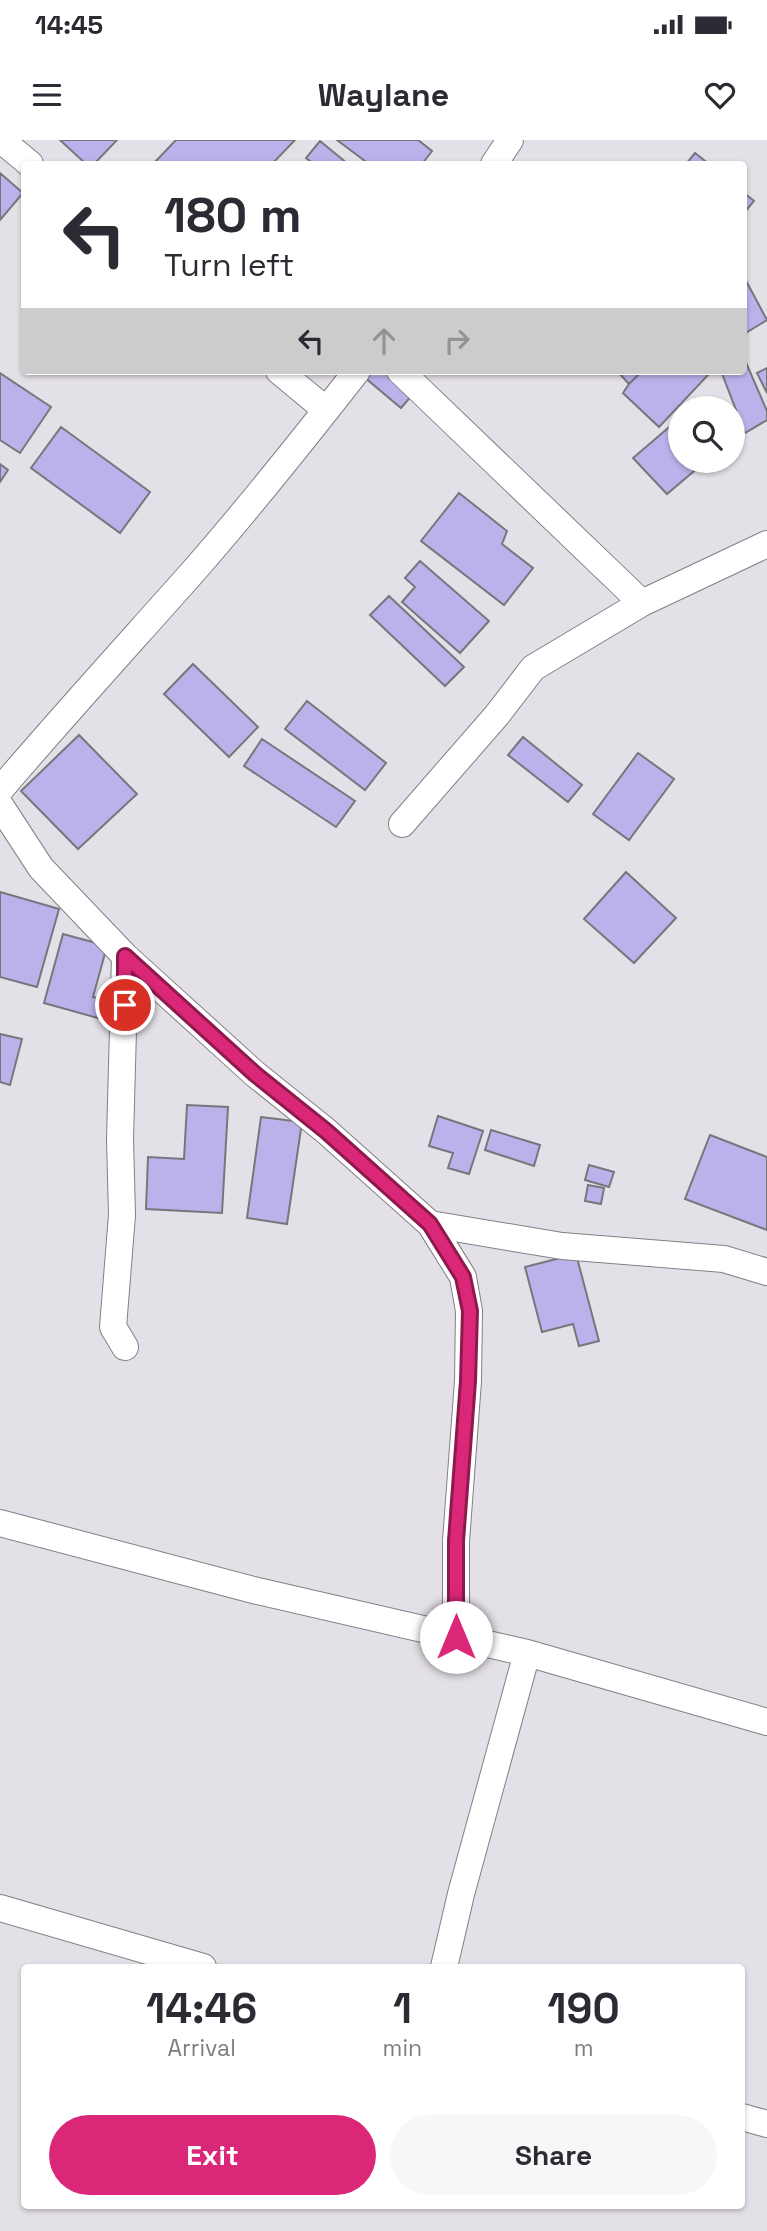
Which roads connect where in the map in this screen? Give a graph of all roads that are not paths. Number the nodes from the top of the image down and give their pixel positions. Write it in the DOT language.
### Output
graph roads {
  1 [pos="1,140"];
  2 [pos="510,140"];
  3 [pos="26,161"];
  4 [pos="496,161"];
  5 [pos="284,375"];
  6 [pos="354,375"];
  7 [pos="404,375"];
  8 [pos="326,410"];
  9 [pos="767,544"];
  10 [pos="642,603"];
  11 [pos="0,790"];
  12 [pos="0,805"];
  13 [pos="402,824"];
  14 [pos="125,956"];
  15 [pos="430,1224"];
  16 [pos="767,1272"];
  17 [pos="125,1347"];
  18 [pos="0,1523"];
  19 [pos="456,1637"];
  20 [pos="527,1653"];
  21 [pos="767,1722"];
  22 [pos="0,1908"];
  23 [pos="193,1964"];
  24 [pos="445,1964"];
  25 [pos="745,2118"];
  26 [pos="767,2124"];
  1 -- 3 [label="street"];
  2 -- 4 [label="street"];
  5 -- 8 [label="street"];
  6 -- 8 [label="street"];
  7 -- 10 [label="street"];
  8 -- 11 [label="street"];
  9 -- 10 [label="street"];
  10 -- 13 [label="street"];
  12 -- 14 [label="street"];
  14 -- 15 [label="street"];
  14 -- 17 [label="street"];
  15 -- 16 [label="street"];
  15 -- 19 [label="street"];
  18 -- 19 [label="street"];
  19 -- 20 [label="street"];
  20 -- 21 [label="street"];
  20 -- 24 [label="street"];
  22 -- 23 [label="street"];
  25 -- 26 [label="street"];
}
